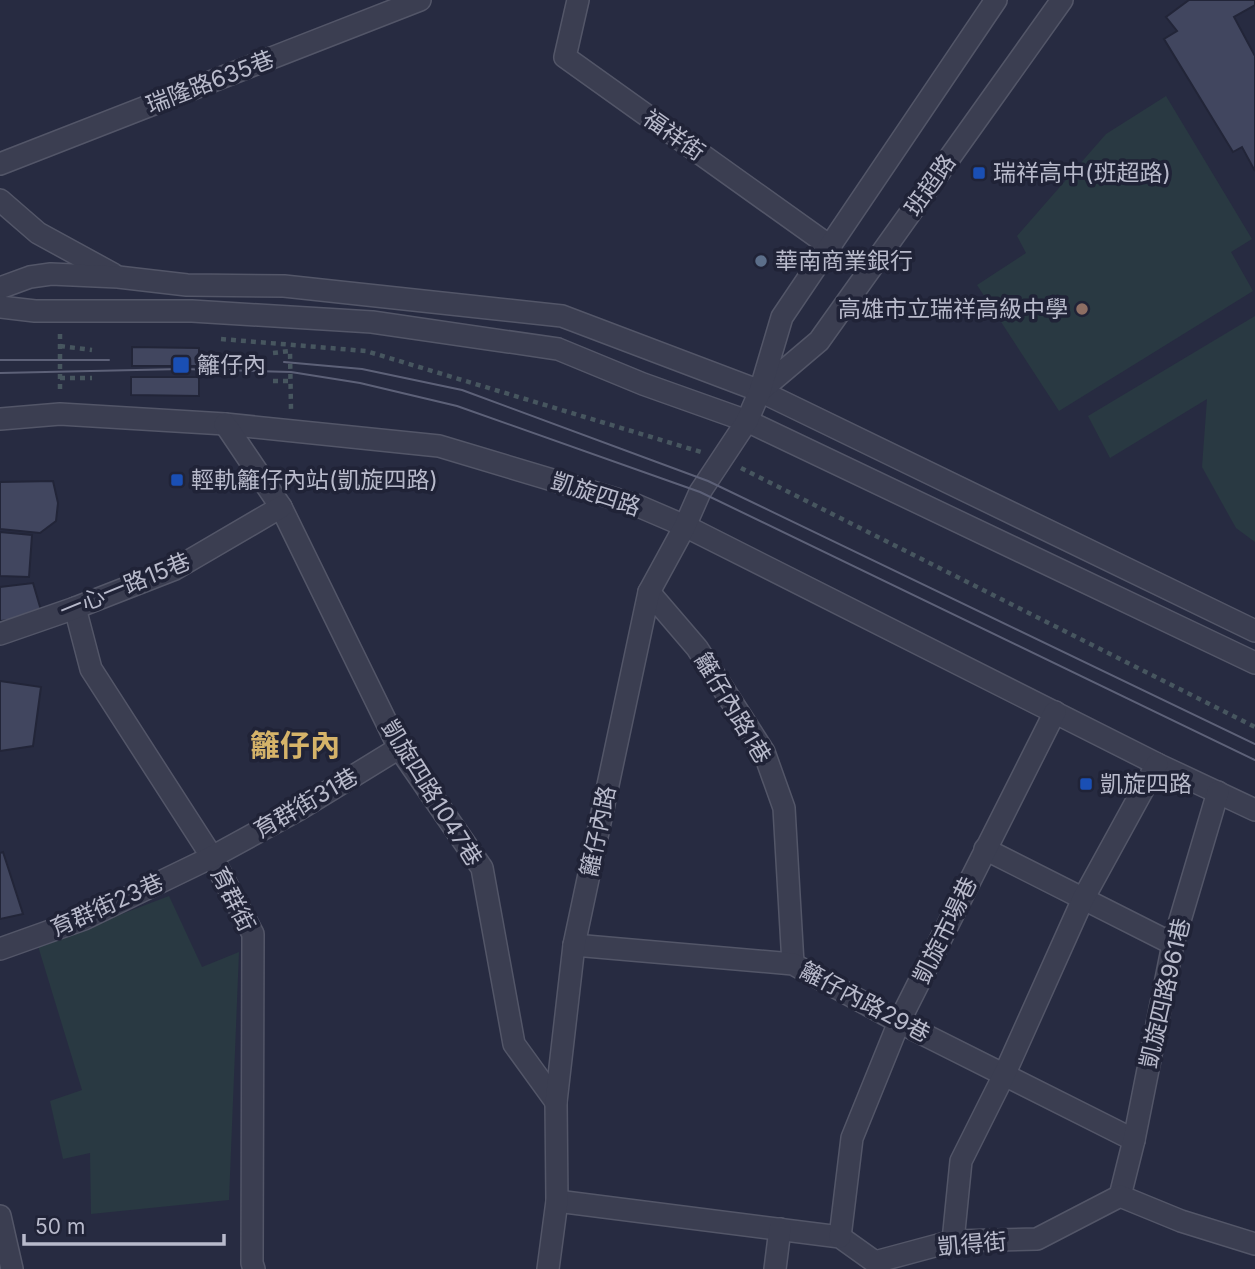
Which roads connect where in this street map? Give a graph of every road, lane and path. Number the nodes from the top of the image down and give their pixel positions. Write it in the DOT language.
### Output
graph roads {
  1 [pos="420,0"];
  2 [pos="578,0"];
  3 [pos="996,0"];
  4 [pos="1062,0"];
  5 [pos="0,164"];
  6 [pos="0,200"];
  7 [pos="831,247"];
  8 [pos="118,277"];
  9 [pos="0,288"];
  10 [pos="0,307"];
  11 [pos="60,327"];
  12 [pos="212,338"];
  13 [pos="60,346"];
  14 [pos="92,350"];
  15 [pos="273,353"];
  16 [pos="60,378"];
  17 [pos="92,378"];
  18 [pos="273,381"];
  19 [pos="291,381"];
  20 [pos="760,391"];
  21 [pos="60,414"];
  22 [pos="0,419"];
  23 [pos="747,421"];
  24 [pos="225,424"];
  25 [pos="292,431"];
  26 [pos="721,458"];
  27 [pos="281,507"];
  28 [pos="685,526"];
  29 [pos="649,592"];
  30 [pos="75,608"];
  31 [pos="1255,631"];
  32 [pos="0,634"];
  33 [pos="1255,663"];
  34 [pos="1055,712"];
  35 [pos="1255,727"];
  36 [pos="399,748"];
  37 [pos="1157,764"];
  38 [pos="1218,792"];
  39 [pos="1255,810"];
  40 [pos="985,849"];
  41 [pos="212,857"];
  42 [pos="1083,899"];
  43 [pos="1173,944"];
  44 [pos="574,945"];
  45 [pos="0,949"];
  46 [pos="793,964"];
  47 [pos="899,1022"];
  48 [pos="1005,1073"];
  49 [pos="556,1102"];
  50 [pos="1133,1140"];
  51 [pos="1119,1196"];
  52 [pos="556,1201"];
  53 [pos="0,1216"];
  54 [pos="780,1229"];
  55 [pos="840,1237"];
  56 [pos="953,1241"];
  57 [pos="1255,1244"];
  58 [pos="12,1269"];
  59 [pos="254,1269"];
  60 [pos="548,1269"];
  61 [pos="775,1269"];
  1 -- 5 [label="street, 瑞隆路635巷"];
  2 -- 7 [label="street, 福祥街"];
  3 -- 7 [label="street, 班超路"];
  4 -- 20 [label="street, 班超路"];
  6 -- 8 [label="street"];
  7 -- 20 [label="street, 班超路"];
  8 -- 9 [label="street"];
  8 -- 20 [label="street"];
  10 -- 23 [label="street"];
  11 -- 13 [label="path"];
  12 -- 26 [label="path"];
  13 -- 14 [label="path"];
  13 -- 16 [label="path"];
  15 -- 19 [label="path"];
  16 -- 17 [label="path"];
  16 -- 21 [label="path"];
  18 -- 19 [label="path"];
  19 -- 25 [label="path"];
  20 -- 23 [label="street, 班超路"];
  20 -- 31 [label="street"];
  21 -- 22 [label="street, 凱旋四路"];
  21 -- 24 [label="street, 凱旋四路"];
  23 -- 26 [label="street, 籬仔內路"];
  23 -- 33 [label="street"];
  24 -- 25 [label="street, 凱旋四路"];
  24 -- 27 [label="street, 凱旋四路1047巷"];
  25 -- 28 [label="street, 凱旋四路"];
  26 -- 28 [label="street, 籬仔內路"];
  26 -- 35 [label="path"];
  27 -- 30 [label="street, 一心一路15巷"];
  27 -- 36 [label="street, 凱旋四路1047巷"];
  28 -- 29 [label="street, 籬仔內路"];
  28 -- 34 [label="street, 凱旋四路"];
  29 -- 44 [label="street, 籬仔內路"];
  29 -- 46 [label="street, 籬仔內路1巷"];
  30 -- 32 [label="street, 一心一路15巷"];
  30 -- 41 [label="street, 育群街"];
  34 -- 37 [label="street, 凱旋四路"];
  34 -- 40 [label="street, 凱旋市場巷"];
  36 -- 41 [label="street, 育群街31巷"];
  36 -- 49 [label="street, 凱旋四路1047巷"];
  37 -- 38 [label="street, 凱旋四路"];
  37 -- 42 [label="street"];
  38 -- 39 [label="street, 凱旋四路"];
  38 -- 43 [label="street, 凱旋四路961巷"];
  40 -- 42 [label="street"];
  40 -- 47 [label="street, 凱旋市場巷"];
  41 -- 45 [label="street, 育群街23巷"];
  41 -- 59 [label="street, 育群街"];
  42 -- 43 [label="street"];
  42 -- 48 [label="street"];
  43 -- 50 [label="street, 凱旋四路961巷"];
  44 -- 46 [label="street, 籬仔內路29巷"];
  44 -- 49 [label="street, 籬仔內路"];
  46 -- 47 [label="street, 籬仔內路29巷"];
  47 -- 48 [label="street, 籬仔內路29巷"];
  47 -- 55 [label="street, 凱旋市場巷"];
  48 -- 50 [label="street, 籬仔內路29巷"];
  48 -- 56 [label="street"];
  49 -- 52 [label="street, 籬仔內路"];
  50 -- 51 [label="street, 凱旋四路961巷"];
  51 -- 56 [label="street, 凱得街"];
  51 -- 57 [label="street"];
  52 -- 54 [label="street, 凱得街"];
  52 -- 60 [label="street, 籬仔內路"];
  53 -- 58 [label="street"];
  54 -- 55 [label="street, 凱得街"];
  54 -- 61 [label="street"];
  55 -- 56 [label="street, 凱得街"];
}
